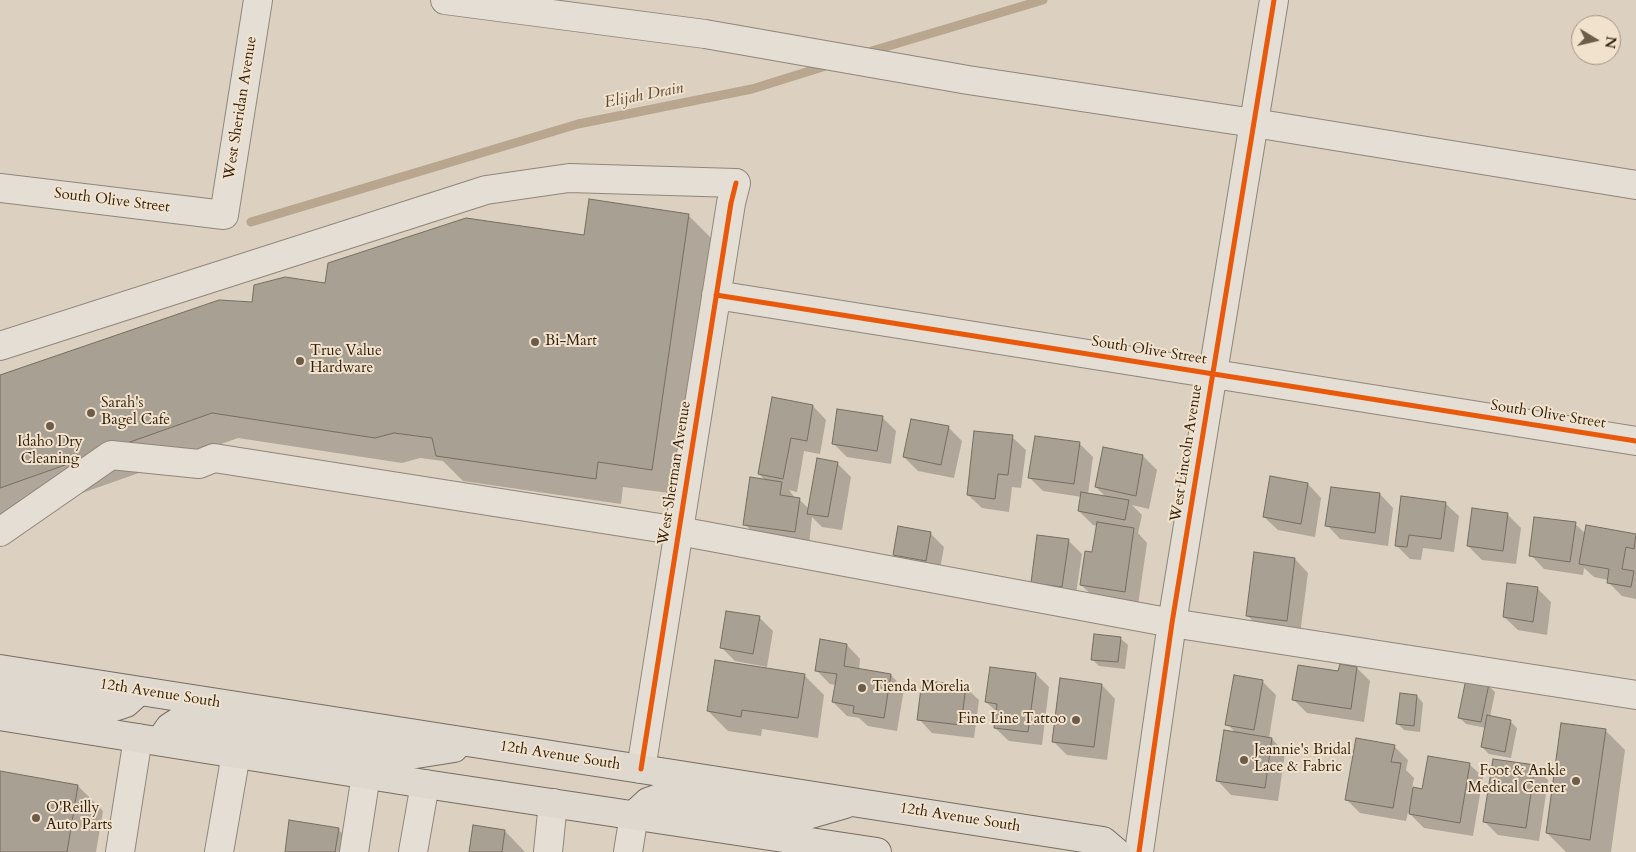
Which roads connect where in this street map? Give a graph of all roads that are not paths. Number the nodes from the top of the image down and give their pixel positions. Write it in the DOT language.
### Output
graph roads {
  1 [pos="258,0"];
  2 [pos="446,0"];
  3 [pos="1274,0"];
  4 [pos="1254,123"];
  5 [pos="1636,185"];
  6 [pos="0,188"];
  7 [pos="224,215"];
  8 [pos="716,295"];
  9 [pos="0,346"];
  10 [pos="1212,374"];
  11 [pos="1636,441"];
  12 [pos="679,531"];
  13 [pos="0,532"];
  14 [pos="1172,623"];
  15 [pos="0,669"];
  16 [pos="139,691"];
  17 [pos="0,694"];
  18 [pos="1636,694"];
  19 [pos="0,716"];
  20 [pos="149,740"];
  21 [pos="478,744"];
  22 [pos="236,754"];
  23 [pos="641,768"];
  24 [pos="366,775"];
  25 [pos="425,784"];
  26 [pos="855,802"];
  27 [pos="553,803"];
  28 [pos="634,815"];
  29 [pos="120,852"];
  30 [pos="220,852"];
  31 [pos="354,852"];
  32 [pos="413,852"];
  33 [pos="548,852"];
  34 [pos="628,852"];
  35 [pos="876,852"];
  36 [pos="1116,852"];
  37 [pos="1139,852"];
  1 -- 7 [label="street, West Sheridan Avenue"];
  2 -- 4 [label="street"];
  3 -- 4 [label="street, West Lincoln Avenue"];
  4 -- 5 [label="street"];
  4 -- 10 [label="street, West Lincoln Avenue"];
  6 -- 7 [label="street, South Olive Street"];
  8 -- 9 [label="street, West Sherman Avenue"];
  8 -- 10 [label="street, South Olive Street"];
  8 -- 12 [label="street, West Sherman Avenue"];
  10 -- 11 [label="street, South Olive Street"];
  10 -- 14 [label="street, West Lincoln Avenue"];
  12 -- 13 [label="street"];
  12 -- 14 [label="street"];
  12 -- 23 [label="street, West Sherman Avenue"];
  14 -- 18 [label="street"];
  14 -- 37 [label="street, West Lincoln Avenue"];
  15 -- 16 [label="main road, 12th Avenue South"];
  16 -- 17 [label="main road"];
  16 -- 21 [label="main road, 12th Avenue South"];
  19 -- 20 [label="main road"];
  20 -- 21 [label="main road"];
  20 -- 22 [label="main road"];
  20 -- 29 [label="street"];
  21 -- 23 [label="main road, 12th Avenue South"];
  22 -- 24 [label="main road"];
  22 -- 30 [label="street"];
  23 -- 26 [label="main road, 12th Avenue South"];
  24 -- 25 [label="main road"];
  24 -- 31 [label="street"];
  25 -- 27 [label="main road"];
  25 -- 32 [label="street"];
  26 -- 28 [label="main road"];
  26 -- 36 [label="main road, 12th Avenue South"];
  27 -- 28 [label="main road"];
  27 -- 33 [label="street"];
  28 -- 34 [label="street"];
  28 -- 35 [label="main road"];
}
